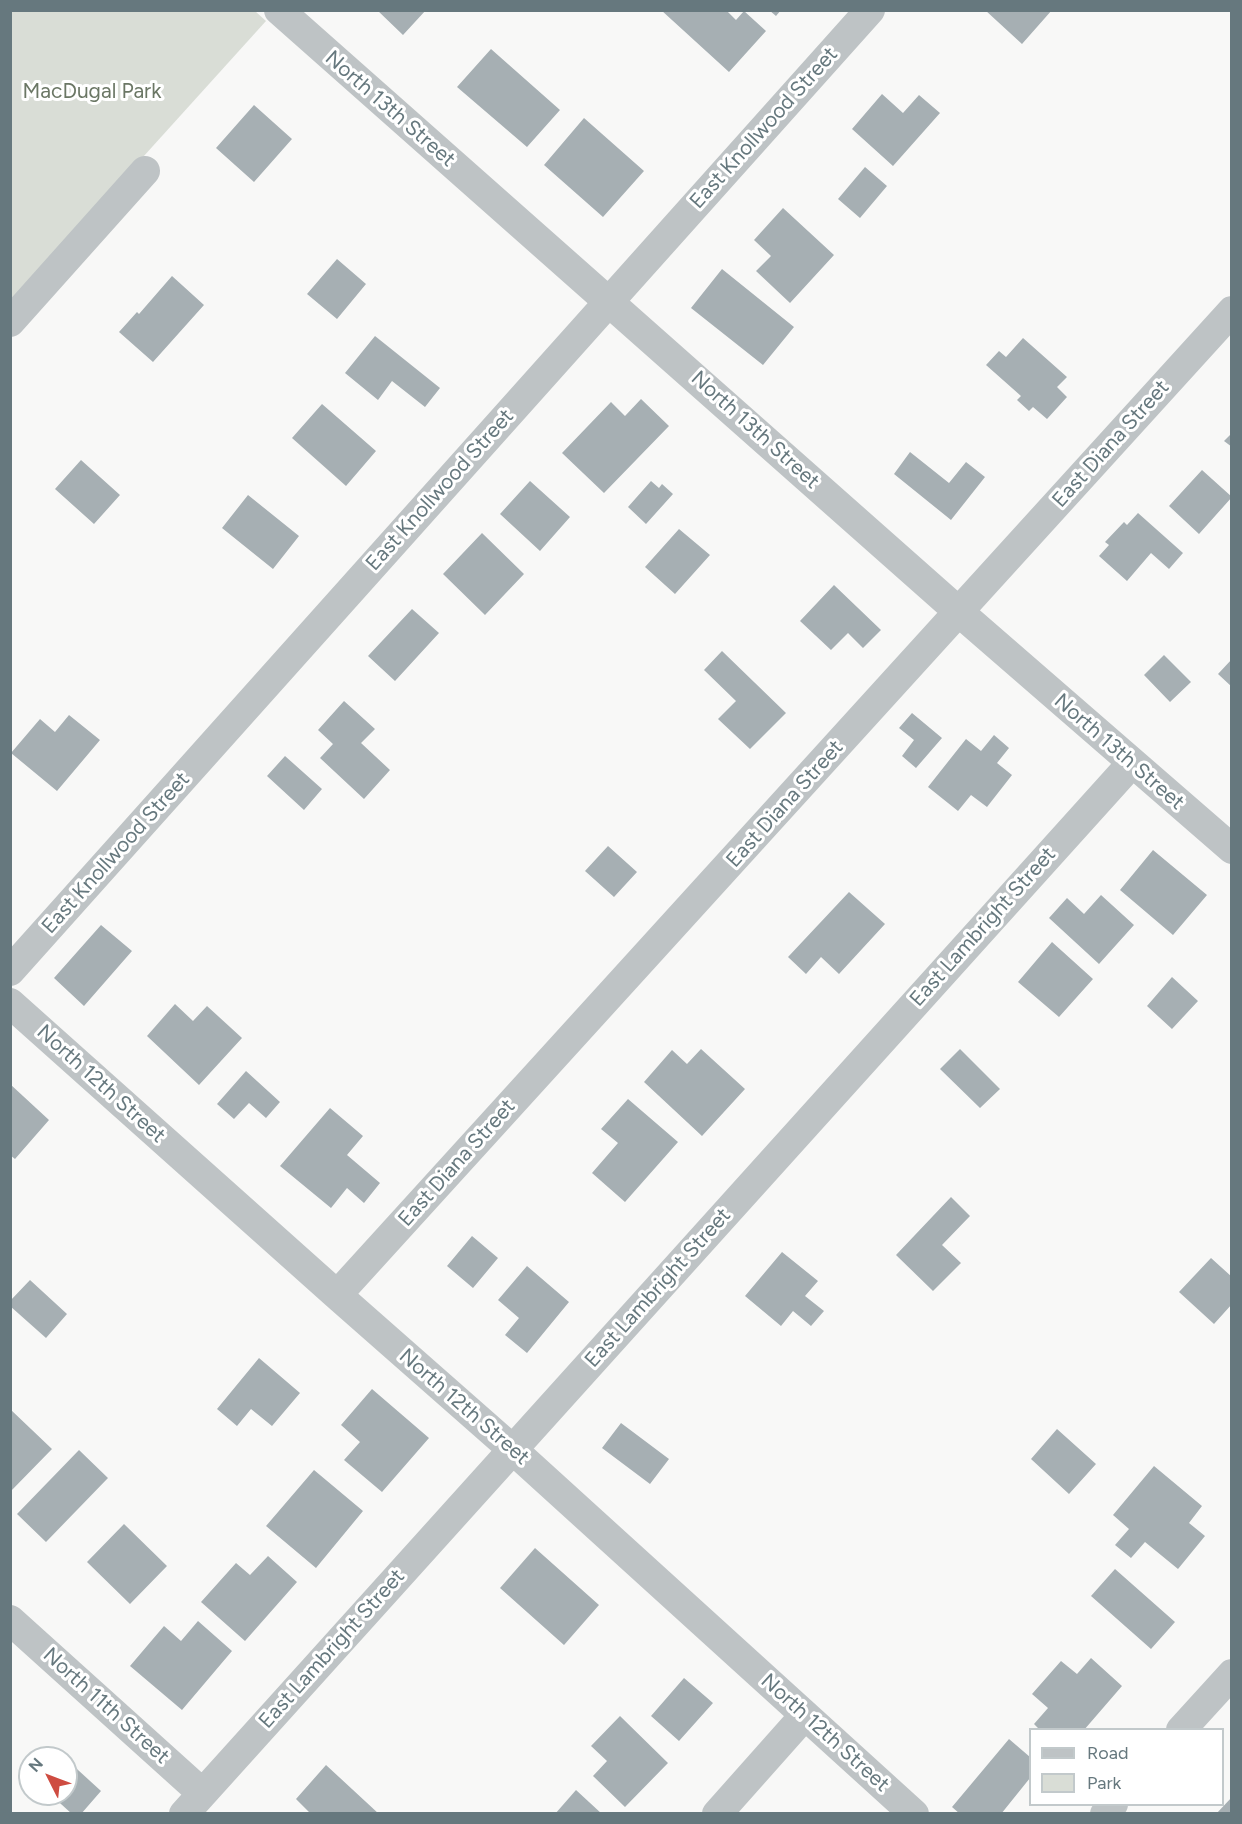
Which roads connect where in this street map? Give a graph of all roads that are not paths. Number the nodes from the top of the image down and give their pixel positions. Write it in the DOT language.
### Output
graph roads {
  1 [pos="870,10"];
  2 [pos="284,12"];
  3 [pos="145,171"];
  4 [pos="609,301"];
  5 [pos="1232,311"];
  6 [pos="10,322"];
  7 [pos="959,612"];
  8 [pos="1132,763"];
  9 [pos="1232,849"];
  10 [pos="10,971"];
  11 [pos="10,1003"];
  12 [pos="337,1295"];
  13 [pos="512,1449"];
  14 [pos="10,1620"];
  15 [pos="1232,1674"];
  16 [pos="805,1716"];
  17 [pos="1183,1728"];
  18 [pos="193,1803"];
  19 [pos="717,1814"];
  20 [pos="914,1814"];
  1 -- 4 [label="street, East Knollwood Street"];
  2 -- 4 [label="street, North 13th Street"];
  3 -- 6 [label="street"];
  4 -- 7 [label="street, North 13th Street"];
  4 -- 10 [label="street, East Knollwood Street"];
  5 -- 7 [label="street, East Diana Street"];
  7 -- 8 [label="street, North 13th Street"];
  7 -- 12 [label="street, East Diana Street"];
  8 -- 9 [label="street, North 13th Street"];
  8 -- 13 [label="street, East Lambright Street"];
  11 -- 12 [label="street, North 12th Street"];
  12 -- 13 [label="street, North 12th Street"];
  13 -- 16 [label="street, North 12th Street"];
  13 -- 18 [label="street, East Lambright Street"];
  14 -- 18 [label="street, North 11th Street"];
  15 -- 17 [label="street"];
  16 -- 19 [label="street"];
  16 -- 20 [label="street, North 12th Street"];
}
